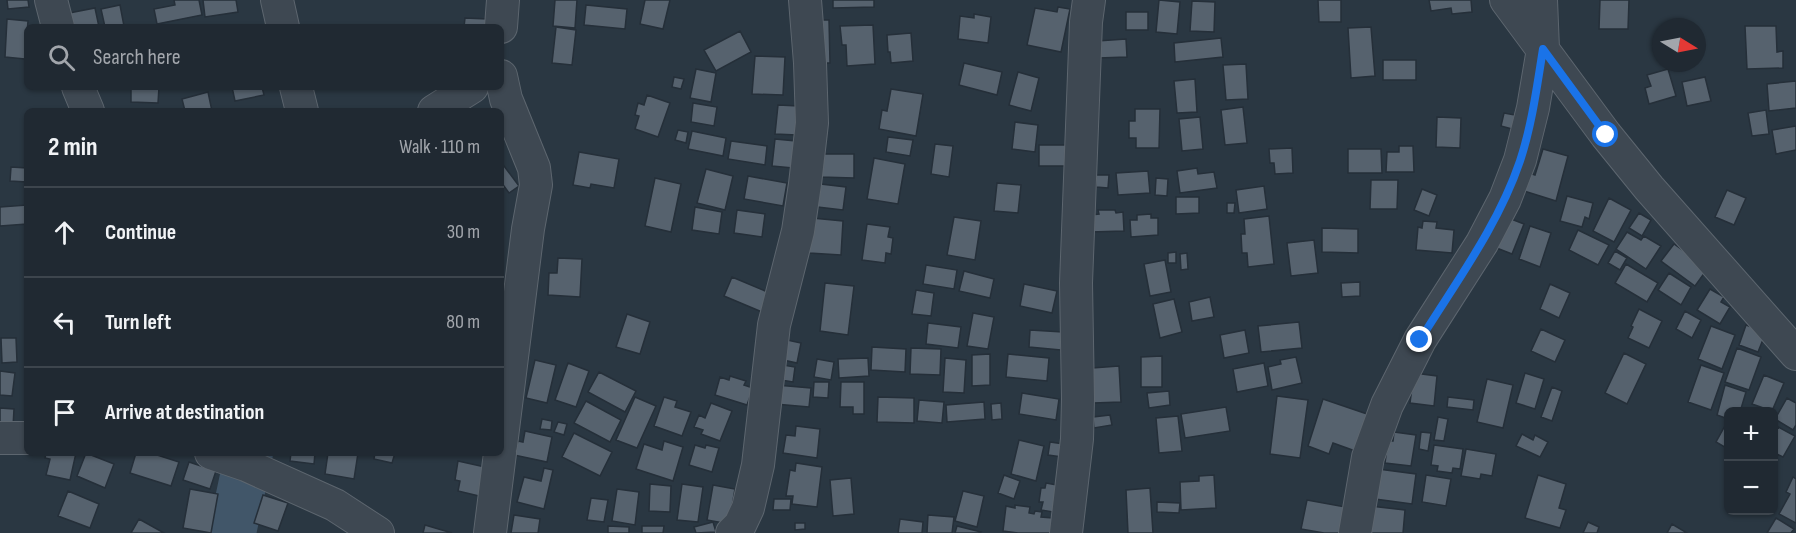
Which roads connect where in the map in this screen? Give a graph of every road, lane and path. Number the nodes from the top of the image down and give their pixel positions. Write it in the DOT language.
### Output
graph roads {
  1 [pos="51,0"];
  2 [pos="277,0"];
  3 [pos="503,0"];
  4 [pos="805,0"];
  5 [pos="1089,0"];
  6 [pos="1506,0"];
  7 [pos="1540,0"];
  8 [pos="57,24"];
  9 [pos="282,24"];
  10 [pos="501,24"];
  11 [pos="1543,49"];
  12 [pos="79,90"];
  13 [pos="297,90"];
  14 [pos="467,90"];
  15 [pos="504,90"];
  16 [pos="87,108"];
  17 [pos="301,108"];
  18 [pos="439,108"];
  19 [pos="1796,354"];
  20 [pos="504,422"];
  21 [pos="0,438"];
  22 [pos="24,438"];
  23 [pos="227,456"];
  24 [pos="500,456"];
  25 [pos="378,533"];
  26 [pos="490,533"];
  27 [pos="732,533"];
  28 [pos="1066,533"];
  29 [pos="1355,533"];
  1 -- 8 [label="street"];
  2 -- 9 [label="street"];
  3 -- 10 [label="street"];
  4 -- 27 [label="street"];
  5 -- 28 [label="street"];
  6 -- 11 [label="street"];
  7 -- 11 [label="street"];
  11 -- 19 [label="street"];
  11 -- 29 [label="street"];
  12 -- 16 [label="street"];
  13 -- 17 [label="street"];
  14 -- 18 [label="street"];
  15 -- 20 [label="street"];
  21 -- 22 [label="street"];
  23 -- 25 [label="street"];
  24 -- 26 [label="street"];
}
